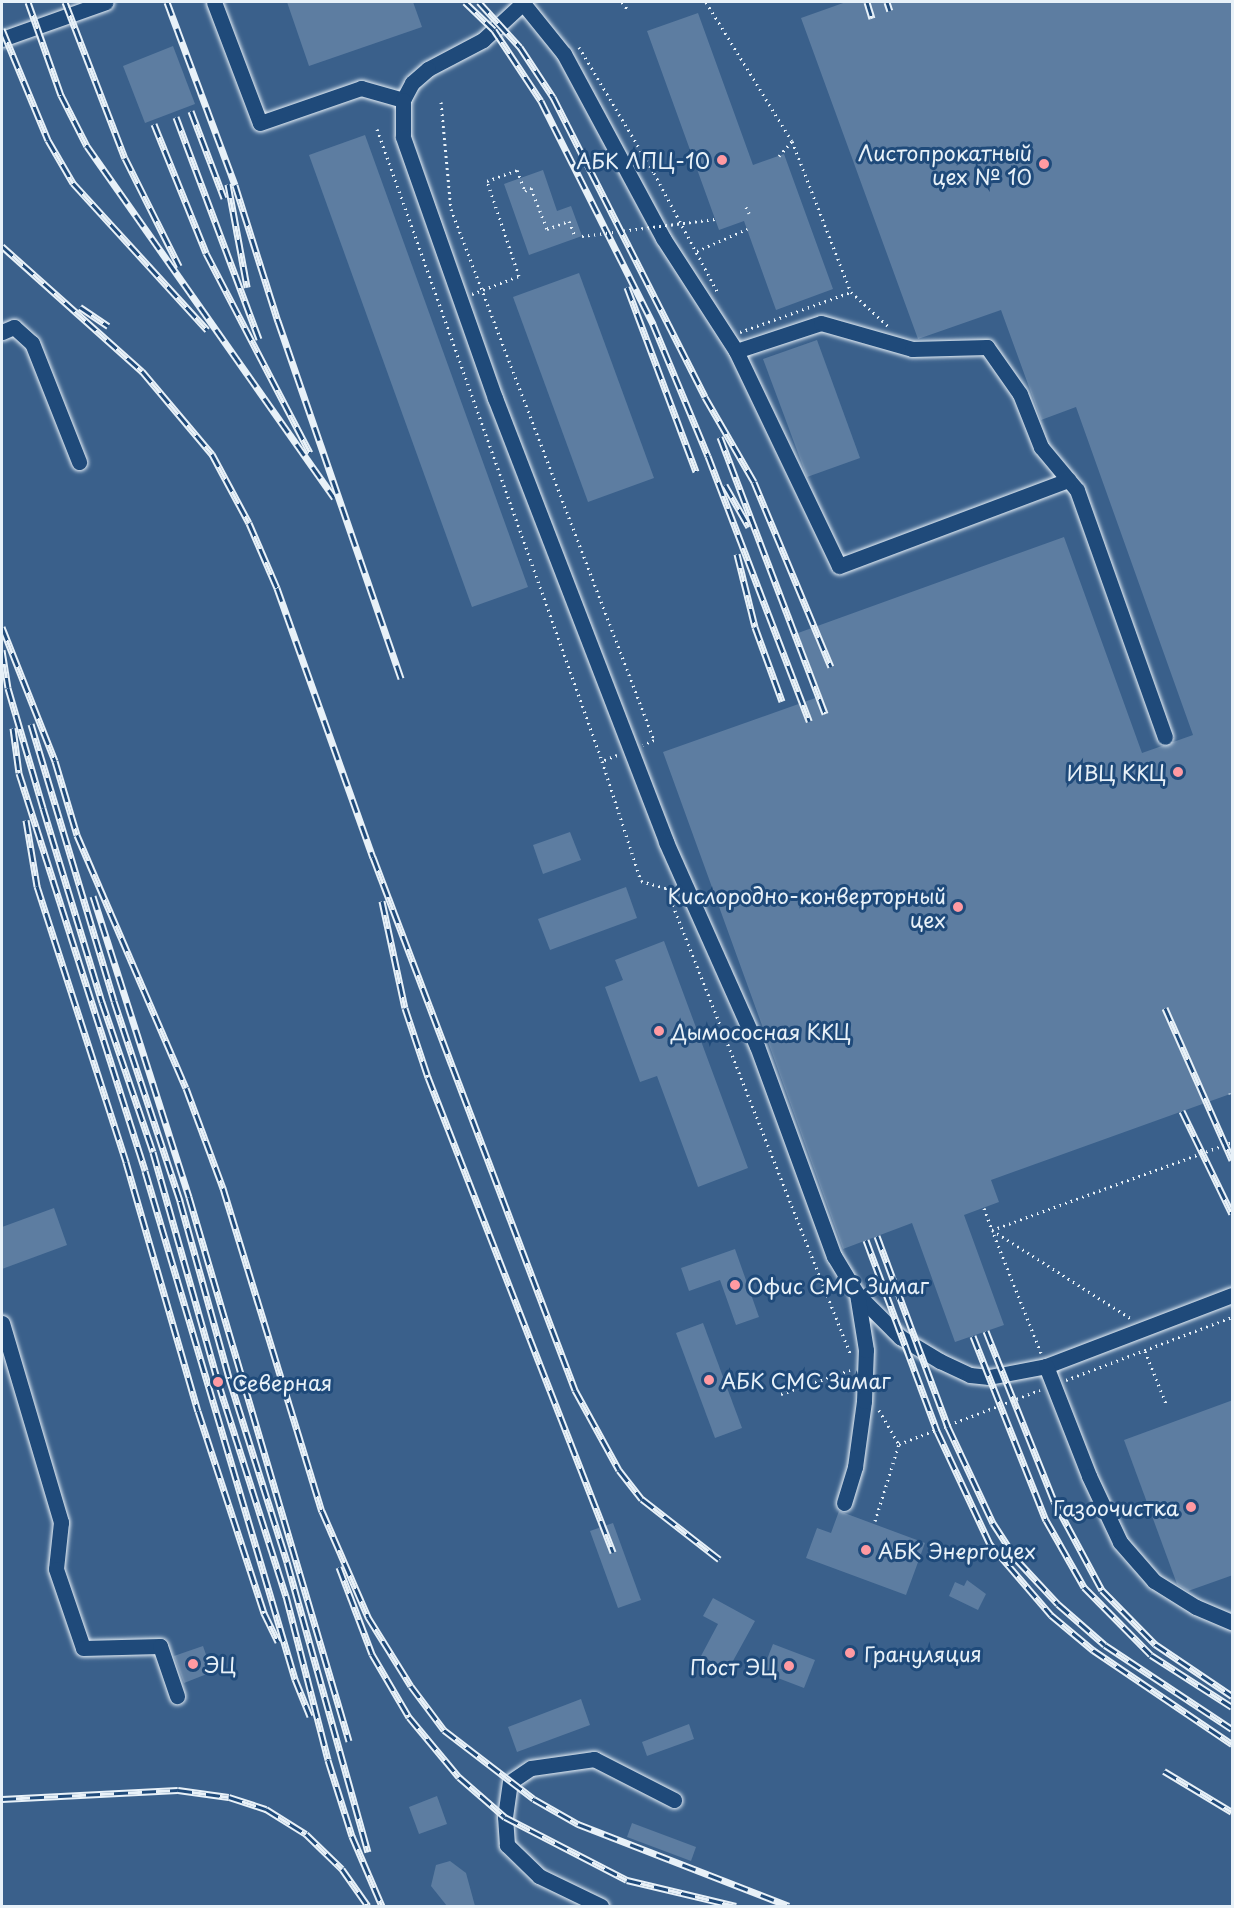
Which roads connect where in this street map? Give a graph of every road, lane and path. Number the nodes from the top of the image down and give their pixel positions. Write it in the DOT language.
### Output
graph roads {
  1 [pos="106,2"];
  2 [pos="214,2"];
  3 [pos="523,2"];
  4 [pos="621,2"];
  5 [pos="706,2"];
  6 [pos="628,10"];
  7 [pos="2,39"];
  8 [pos="577,45"];
  9 [pos="403,100"];
  10 [pos="441,102"];
  11 [pos="377,129"];
  12 [pos="792,141"];
  13 [pos="779,156"];
  14 [pos="746,207"];
  15 [pos="749,213"];
  16 [pos="715,219"];
  17 [pos="747,229"];
  18 [pos="575,236"];
  19 [pos="582,236"];
  20 [pos="697,251"];
  21 [pos="482,291"];
  22 [pos="851,292"];
  23 [pos="458,299"];
  24 [pos="722,302"];
  25 [pos="439,306"];
  26 [pos="732,323"];
  27 [pos="2,332"];
  28 [pos="912,349"];
  29 [pos="736,351"];
  30 [pos="79,462"];
  31 [pos="1068,480"];
  32 [pos="1165,737"];
  33 [pos="632,749"];
  34 [pos="602,761"];
  35 [pos="1233,1142"];
  36 [pos="984,1208"];
  37 [pos="992,1230"];
  38 [pos="857,1294"];
  39 [pos="1233,1295"];
  40 [pos="1233,1317"];
  41 [pos="2,1323"];
  42 [pos="1137,1332"];
  43 [pos="1144,1350"];
  44 [pos="1046,1366"];
  45 [pos="850,1370"];
  46 [pos="849,1380"];
  47 [pos="1053,1384"];
  48 [pos="781,1394"];
  49 [pos="864,1401"];
  50 [pos="1167,1406"];
  51 [pos="899,1444"];
  52 [pos="844,1503"];
  53 [pos="876,1521"];
  54 [pos="1233,1622"];
  55 [pos="177,1696"];
  56 [pos="674,1800"];
  57 [pos="601,1906"];
  1 -- 7 [label="lane"];
  2 -- 9 [label="lane"];
  3 -- 9 [label="lane"];
  3 -- 29 [label="lane"];
  4 -- 6 [label="path"];
  5 -- 12 [label="path"];
  8 -- 20 [label="path"];
  9 -- 23 [label="lane"];
  10 -- 21 [label="path"];
  11 -- 25 [label="path"];
  12 -- 13 [label="path"];
  12 -- 22 [label="path"];
  14 -- 15 [label="path"];
  16 -- 19 [label="path, bridge"];
  17 -- 20 [label="path"];
  18 -- 21 [label="path"];
  20 -- 24 [label="path"];
  21 -- 23 [label="path"];
  21 -- 33 [label="path"];
  22 -- 26 [label="path"];
  22 -- 28 [label="path"];
  23 -- 25 [label="path"];
  23 -- 33 [label="lane"];
  25 -- 34 [label="path"];
  27 -- 30 [label="lane"];
  28 -- 29 [label="lane"];
  28 -- 31 [label="lane"];
  29 -- 31 [label="lane"];
  31 -- 32 [label="lane"];
  33 -- 34 [label="path"];
  33 -- 38 [label="lane"];
  34 -- 45 [label="path"];
  35 -- 37 [label="path"];
  36 -- 37 [label="path"];
  37 -- 42 [label="path"];
  37 -- 44 [label="path"];
  38 -- 44 [label="lane"];
  38 -- 49 [label="lane"];
  39 -- 42 [label="lane"];
  40 -- 43 [label="path"];
  41 -- 55 [label="lane"];
  42 -- 43 [label="path"];
  42 -- 44 [label="lane"];
  43 -- 47 [label="path"];
  43 -- 50 [label="path"];
  44 -- 47 [label="lane"];
  45 -- 46 [label="path"];
  45 -- 48 [label="path"];
  47 -- 51 [label="path"];
  47 -- 54 [label="lane"];
  49 -- 51 [label="path"];
  49 -- 52 [label="lane"];
  51 -- 53 [label="path"];
  56 -- 57 [label="lane"];
}
